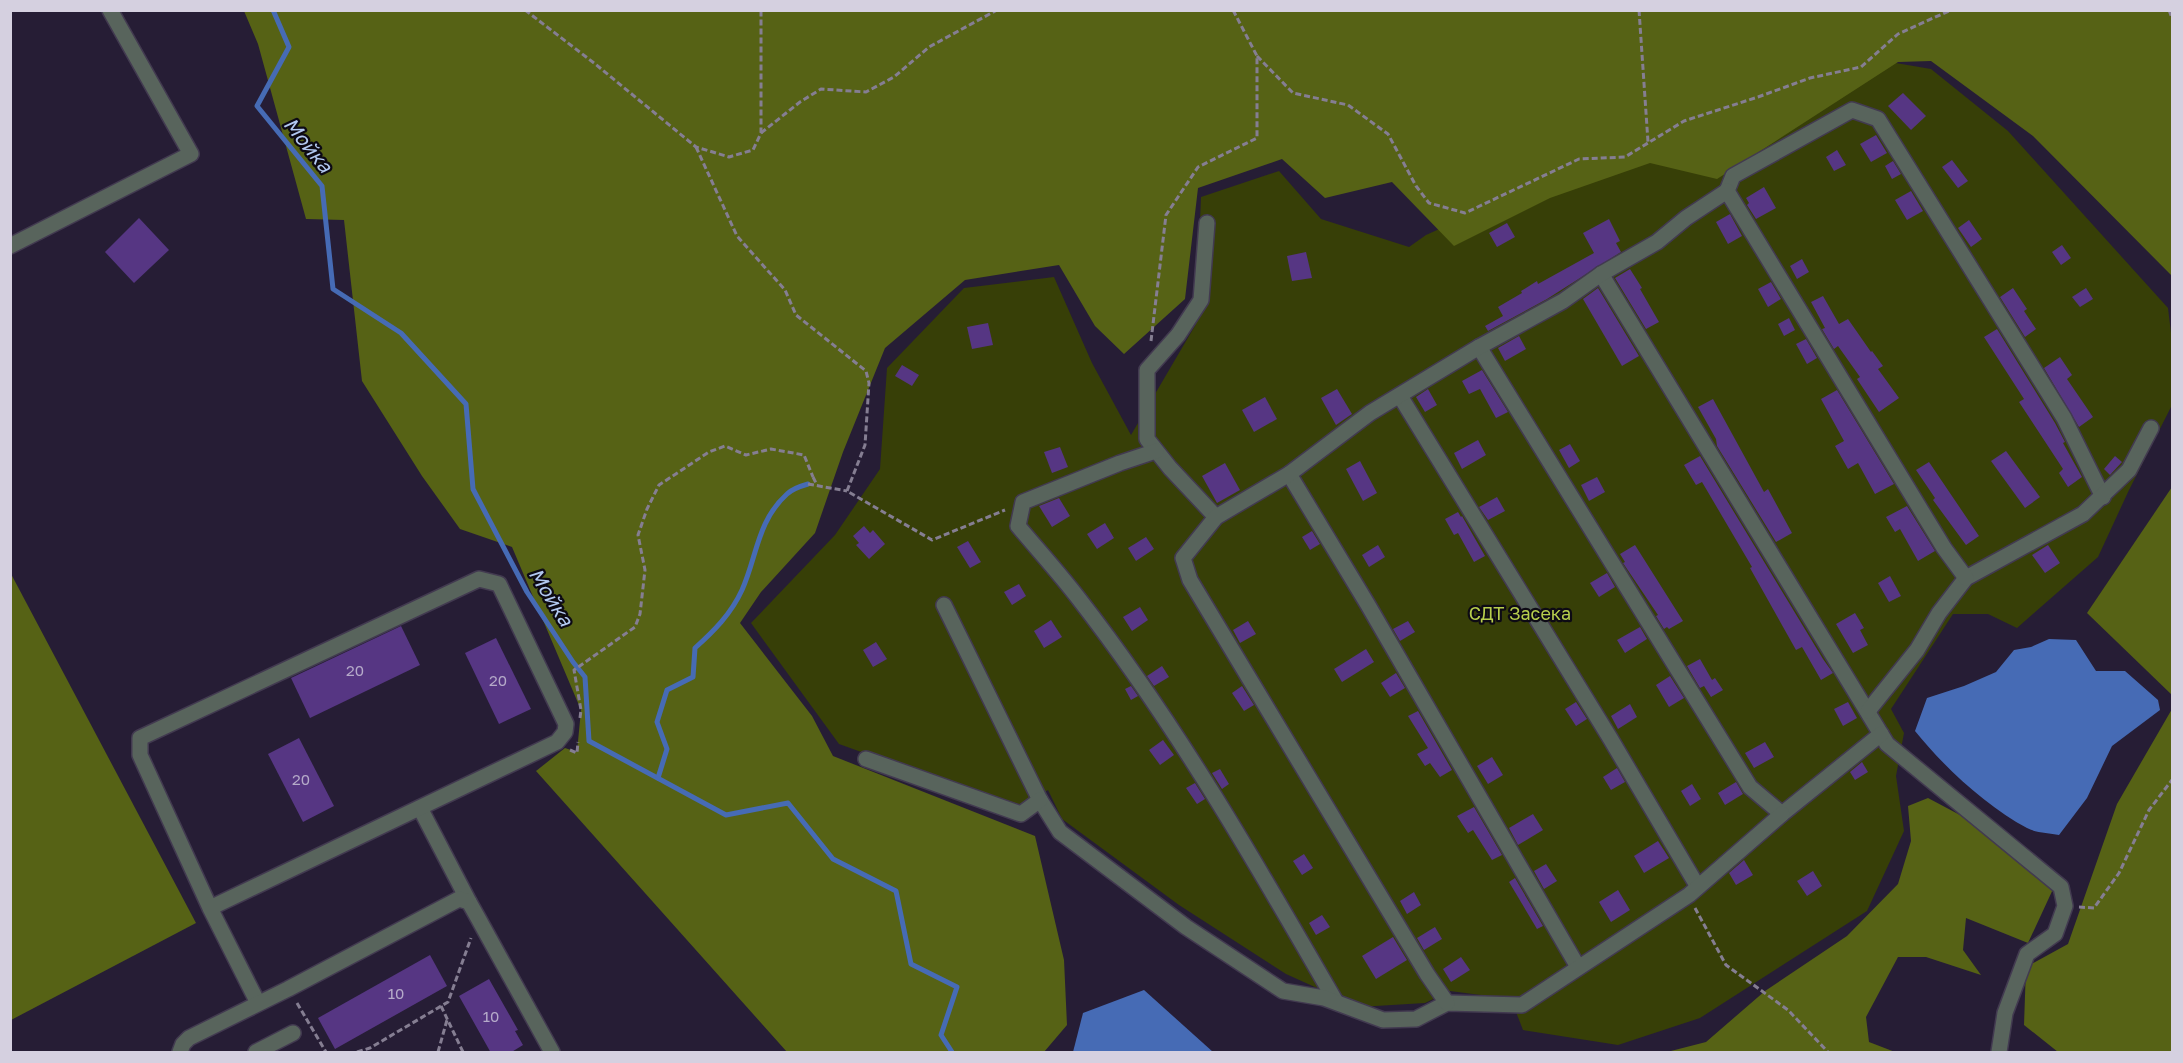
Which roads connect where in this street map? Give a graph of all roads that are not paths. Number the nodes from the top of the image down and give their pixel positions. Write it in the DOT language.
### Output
graph roads {
  1 [pos="110,10"];
  2 [pos="1727,191"];
  3 [pos="1206,223"];
  4 [pos="10,246"];
  5 [pos="1600,274"];
  6 [pos="1479,347"];
  7 [pos="1400,396"];
  8 [pos="2151,428"];
  9 [pos="1156,451"];
  10 [pos="1289,474"];
  11 [pos="2103,497"];
  12 [pos="1216,518"];
  13 [pos="1966,578"];
  14 [pos="944,605"];
  15 [pos="1868,711"];
  16 [pos="1881,734"];
  17 [pos="866,759"];
  18 [pos="1040,800"];
  19 [pos="420,808"];
  20 [pos="1782,814"];
  21 [pos="1694,891"];
  22 [pos="469,902"];
  23 [pos="210,908"];
  24 [pos="1578,967"];
  25 [pos="1336,1002"];
  26 [pos="258,1003"];
  27 [pos="1447,1003"];
  28 [pos="293,1033"];
  29 [pos="180,1053"];
  30 [pos="256,1053"];
  31 [pos="552,1053"];
  32 [pos="1999,1053"];
  1 -- 4 [label="street"];
  2 -- 5 [label="street"];
  2 -- 11 [label="street"];
  2 -- 13 [label="street"];
  3 -- 9 [label="street"];
  5 -- 6 [label="street"];
  5 -- 15 [label="street"];
  6 -- 7 [label="street"];
  6 -- 20 [label="street"];
  7 -- 10 [label="street"];
  7 -- 21 [label="street"];
  8 -- 11 [label="street"];
  9 -- 12 [label="street"];
  9 -- 25 [label="street"];
  10 -- 12 [label="street"];
  10 -- 24 [label="street"];
  11 -- 13 [label="street"];
  12 -- 27 [label="street"];
  13 -- 15 [label="street"];
  14 -- 18 [label="street"];
  15 -- 16 [label="street"];
  16 -- 20 [label="street"];
  16 -- 32 [label="street"];
  17 -- 18 [label="street"];
  18 -- 25 [label="street"];
  19 -- 22 [label="street"];
  19 -- 23 [label="street"];
  19 -- 23 [label="street"];
  20 -- 21 [label="street"];
  21 -- 24 [label="street"];
  22 -- 26 [label="street"];
  22 -- 31 [label="street"];
  23 -- 26 [label="street"];
  24 -- 27 [label="street"];
  25 -- 27 [label="street"];
  26 -- 29 [label="street"];
  28 -- 30 [label="street"];
}
